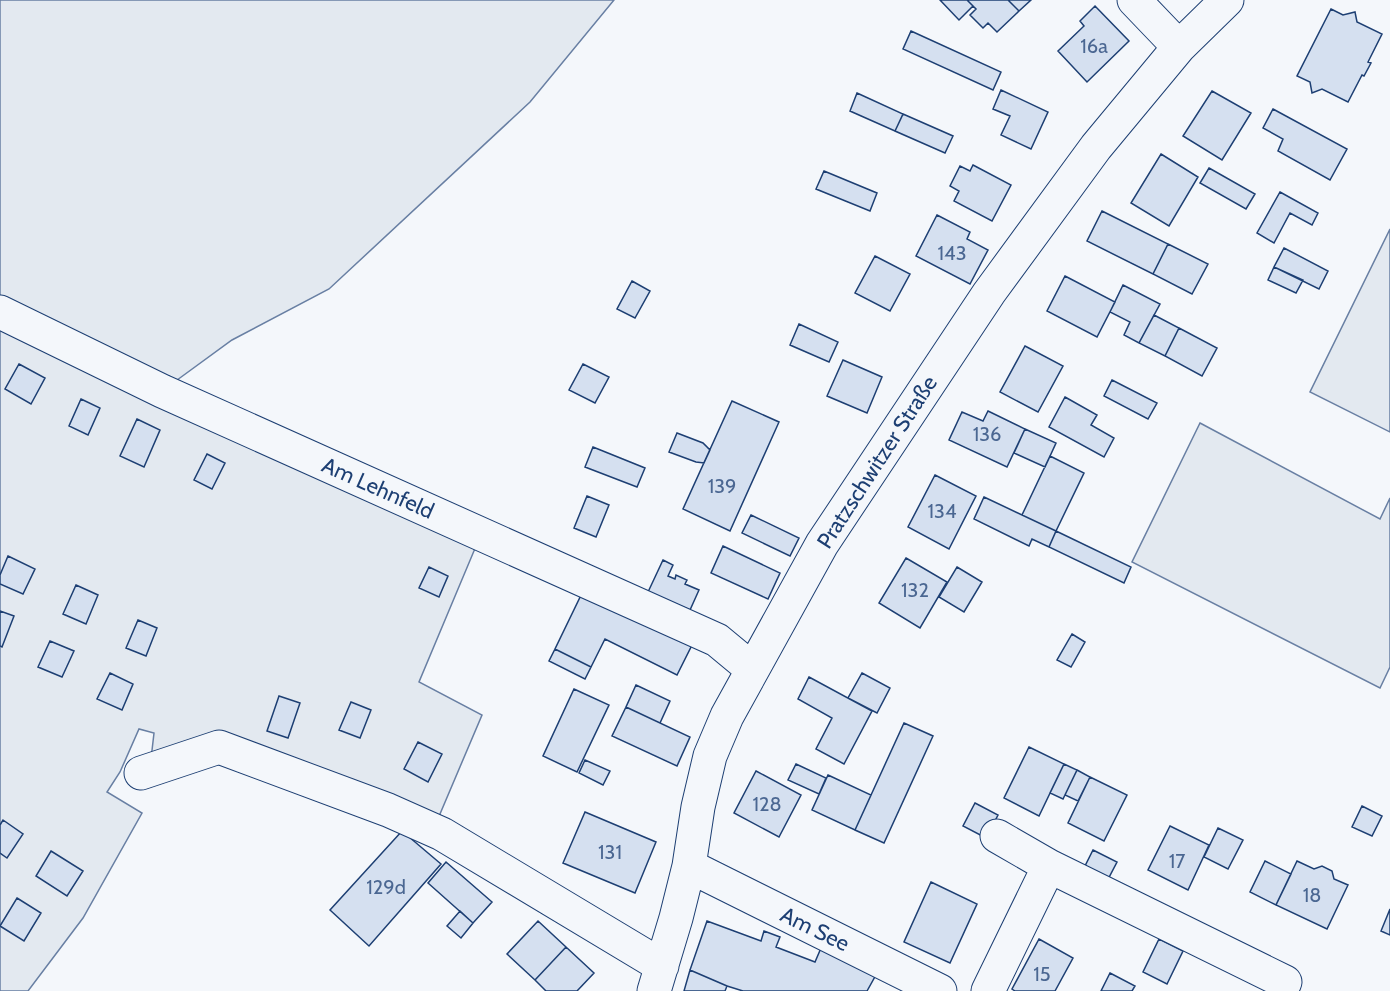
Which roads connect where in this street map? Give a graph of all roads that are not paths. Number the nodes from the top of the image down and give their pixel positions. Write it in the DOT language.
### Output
graph roads {
  1 [pos="1134,0"];
  2 [pos="1227,0"];
  3 [pos="1179,47"];
  4 [pos="0,312"];
  5 [pos="752,669"];
  6 [pos="141,773"];
  7 [pos="997,836"];
  8 [pos="689,866"];
  9 [pos="1049,866"];
  10 [pos="658,979"];
  11 [pos="1285,982"];
  12 [pos="940,991"];
  13 [pos="988,991"];
  1 -- 3 [label="street"];
  2 -- 3 [label="street, Pratzschwitzer Straße"];
  3 -- 5 [label="street, Pratzschwitzer Straße"];
  4 -- 5 [label="street, Am Lehnfeld"];
  5 -- 8 [label="street, Pratzschwitzer Straße"];
  6 -- 10 [label="street"];
  7 -- 9 [label="street"];
  8 -- 10 [label="street, Pratzschwitzer Straße"];
  8 -- 12 [label="street, Am See"];
  9 -- 11 [label="street"];
  9 -- 13 [label="street"];
}
